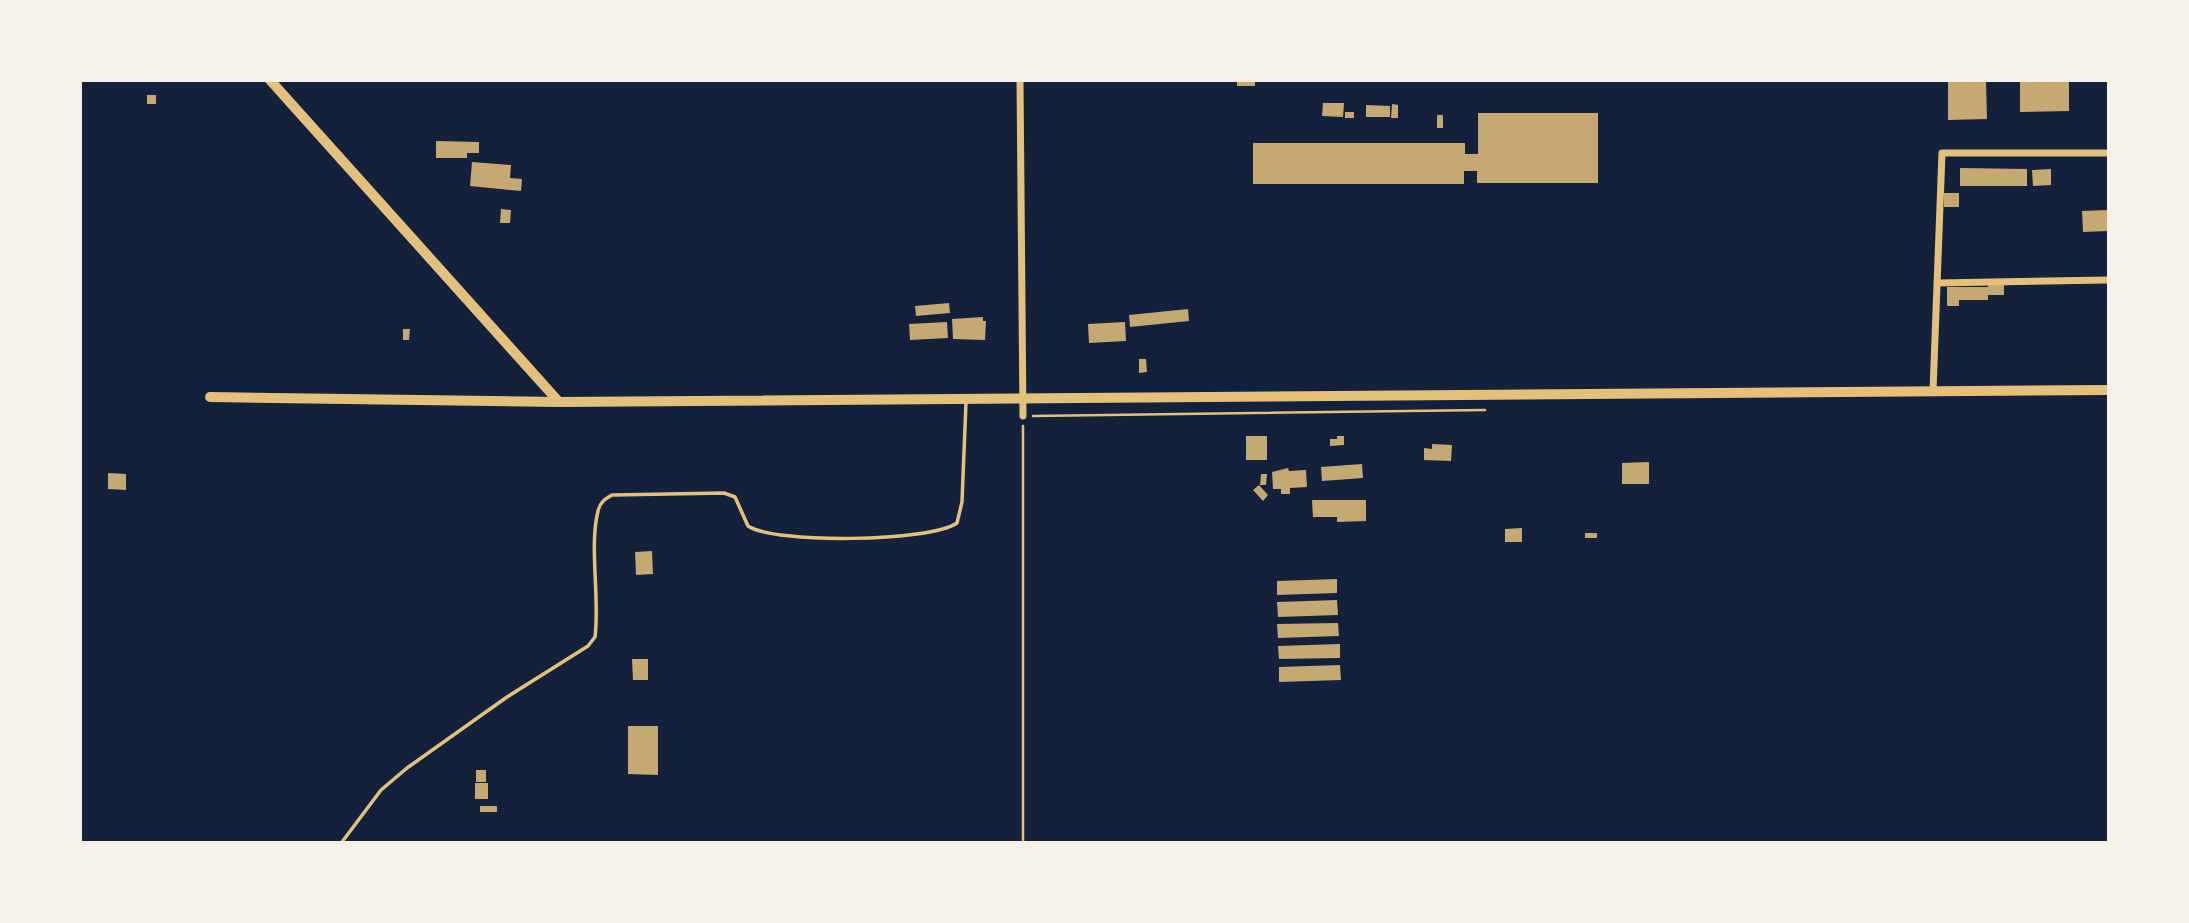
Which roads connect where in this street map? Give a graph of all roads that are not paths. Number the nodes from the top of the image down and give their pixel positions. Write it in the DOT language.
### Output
graph roads {
  1 [pos="271,80"];
  2 [pos="1020,80"];
  3 [pos="2109,153"];
  4 [pos="2109,280"];
  5 [pos="1938,283"];
  6 [pos="2109,390"];
  7 [pos="1933,391"];
  8 [pos="210,397"];
  9 [pos="966,400"];
  10 [pos="1023,401"];
  11 [pos="559,402"];
  12 [pos="1023,416"];
  13 [pos="342,842"];
  1 -- 11 [label="main road"];
  2 -- 10 [label="street"];
  3 -- 5 [label="street"];
  4 -- 5 [label="street"];
  5 -- 7 [label="street"];
  6 -- 7 [label="main road"];
  7 -- 10 [label="main road"];
  8 -- 11 [label="main road"];
  9 -- 10 [label="main road"];
  9 -- 11 [label="main road"];
  9 -- 13 [label="lane"];
  10 -- 12 [label="street"];
}
